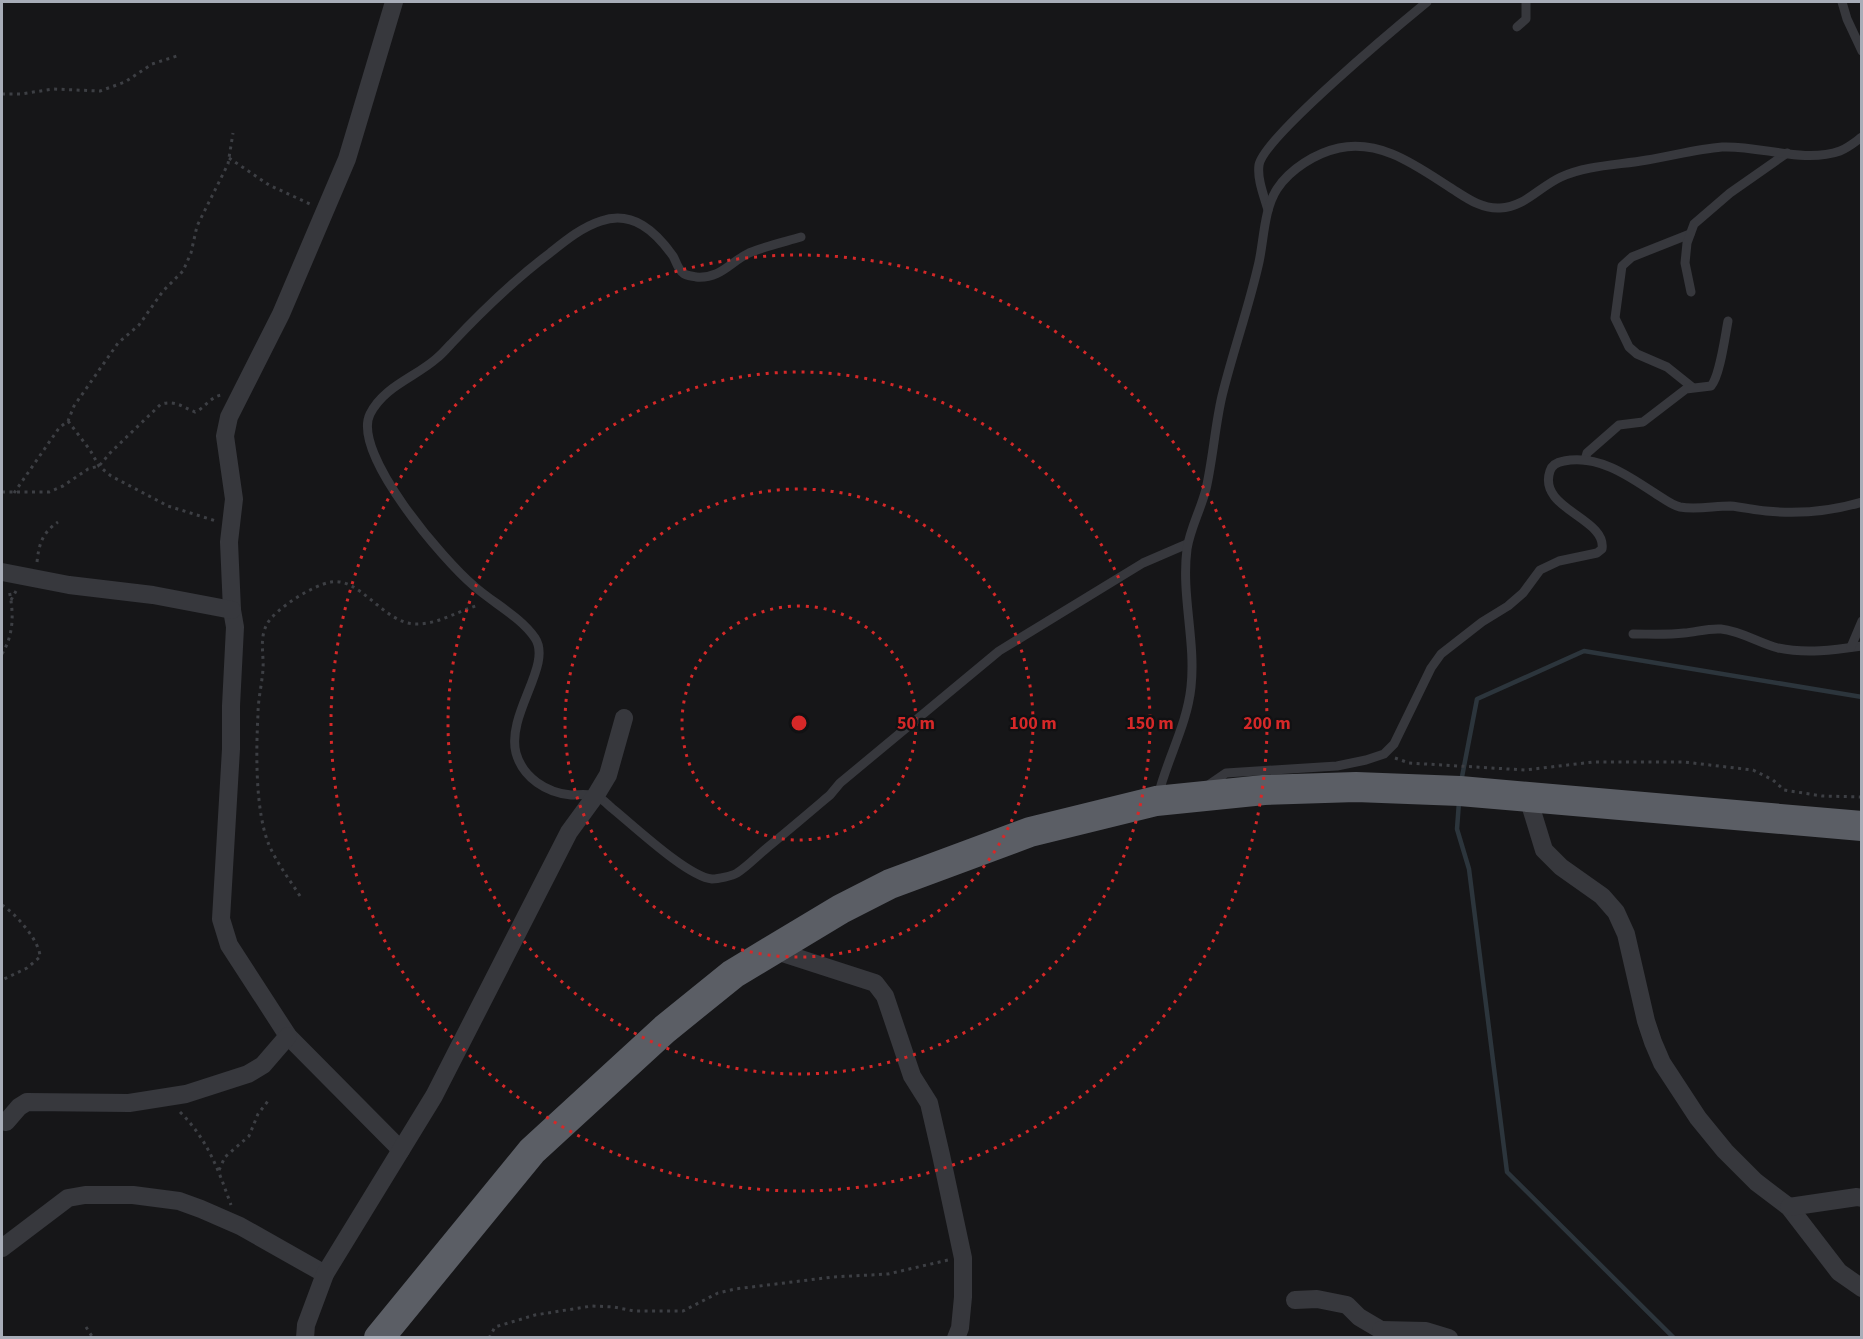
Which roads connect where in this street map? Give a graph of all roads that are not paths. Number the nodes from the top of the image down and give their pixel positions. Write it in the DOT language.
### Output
graph roads {
  1 [pos="394,2"];
  2 [pos="1427,2"];
  3 [pos="1526,2"];
  4 [pos="1842,2"];
  5 [pos="1517,27"];
  6 [pos="1862,51"];
  7 [pos="1862,137"];
  8 [pos="1787,153"];
  9 [pos="1269,212"];
  10 [pos="1690,234"];
  11 [pos="801,237"];
  12 [pos="1691,292"];
  13 [pos="1728,321"];
  14 [pos="1692,387"];
  15 [pos="1585,460"];
  16 [pos="1862,502"];
  17 [pos="1187,544"];
  18 [pos="3,572"];
  19 [pos="232,610"];
  20 [pos="1862,621"];
  21 [pos="1633,634"];
  22 [pos="1862,646"];
  23 [pos="1851,647"];
  24 [pos="624,718"];
  25 [pos="596,795"];
  26 [pos="1200,795"];
  27 [pos="1528,798"];
  28 [pos="1156,801"];
  29 [pos="1862,826"];
  30 [pos="773,950"];
  31 [pos="288,1036"];
  32 [pos="2,1121"];
  33 [pos="401,1150"];
  34 [pos="1862,1198"];
  35 [pos="1789,1207"];
  36 [pos="2,1248"];
  37 [pos="325,1274"];
  38 [pos="1862,1288"];
  39 [pos="1295,1300"];
  40 [pos="1385,1334"];
  41 [pos="305,1338"];
  42 [pos="379,1338"];
  43 [pos="956,1338"];
  44 [pos="1449,1338"];
  1 -- 19 [label="street"];
  2 -- 9 [label="lane"];
  3 -- 5 [label="lane"];
  4 -- 6 [label="lane"];
  7 -- 8 [label="lane"];
  8 -- 9 [label="lane"];
  8 -- 10 [label="lane"];
  9 -- 17 [label="lane"];
  10 -- 12 [label="lane"];
  10 -- 14 [label="lane"];
  11 -- 25 [label="lane"];
  13 -- 14 [label="lane"];
  14 -- 15 [label="lane"];
  15 -- 16 [label="lane"];
  15 -- 26 [label="lane"];
  17 -- 25 [label="lane"];
  17 -- 28 [label="lane"];
  18 -- 19 [label="street"];
  19 -- 31 [label="street"];
  20 -- 23 [label="lane"];
  21 -- 23 [label="lane"];
  22 -- 23 [label="lane"];
  24 -- 25 [label="street"];
  25 -- 33 [label="street"];
  26 -- 27 [label="highway"];
  26 -- 28 [label="highway"];
  27 -- 29 [label="highway"];
  27 -- 35 [label="street"];
  28 -- 30 [label="highway"];
  30 -- 42 [label="highway"];
  30 -- 43 [label="street"];
  31 -- 32 [label="street"];
  31 -- 33 [label="street"];
  33 -- 37 [label="street"];
  34 -- 35 [label="street"];
  35 -- 38 [label="street"];
  36 -- 37 [label="street"];
  37 -- 41 [label="street"];
  39 -- 40 [label="street"];
  40 -- 44 [label="street"];
}
